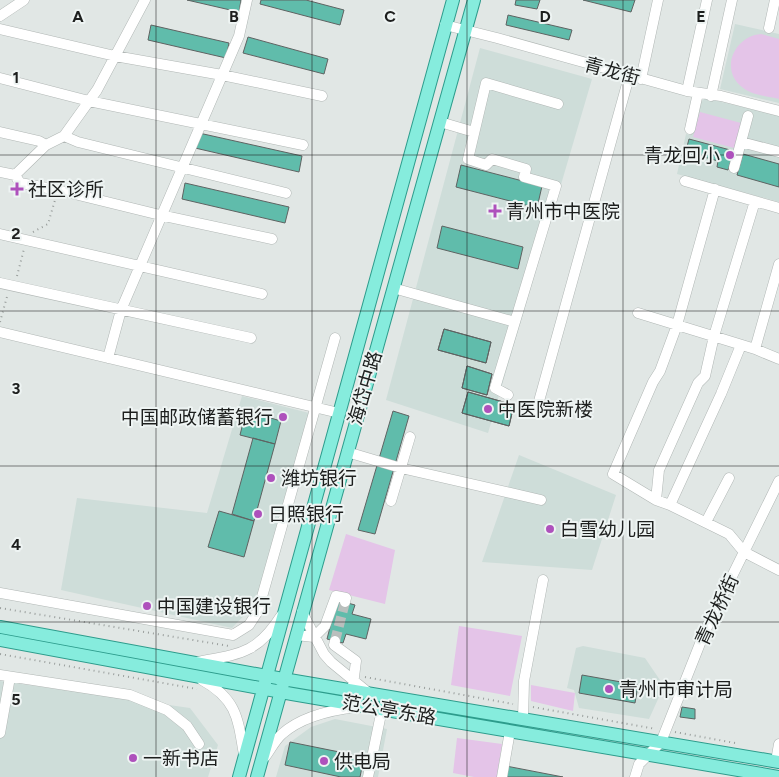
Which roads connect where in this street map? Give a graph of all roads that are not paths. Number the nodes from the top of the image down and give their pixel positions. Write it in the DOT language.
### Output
graph roads {
  1 [pos="24,0"];
  2 [pos="145,0"];
  3 [pos="247,0"];
  4 [pos="452,0"];
  5 [pos="474,0"];
  6 [pos="658,0"];
  7 [pos="707,0"];
  8 [pos="732,0"];
  9 [pos="775,0"];
  10 [pos="0,16"];
  11 [pos="446,25"];
  12 [pos="769,28"];
  13 [pos="0,29"];
  14 [pos="465,30"];
  15 [pos="116,56"];
  16 [pos="222,75"];
  17 [pos="0,78"];
  18 [pos="637,78"];
  19 [pos="693,92"];
  20 [pos="322,96"];
  21 [pos="710,96"];
  22 [pos="89,101"];
  23 [pos="558,104"];
  24 [pos="779,112"];
  25 [pos="748,116"];
  26 [pos="440,122"];
  27 [pos="199,125"];
  28 [pos="690,129"];
  29 [pos="0,132"];
  30 [pos="474,132"];
  31 [pos="64,136"];
  32 [pos="741,142"];
  33 [pos="46,145"];
  34 [pos="303,145"];
  35 [pos="779,150"];
  36 [pos="181,168"];
  37 [pos="734,168"];
  38 [pos="0,172"];
  39 [pos="15,175"];
  40 [pos="685,181"];
  41 [pos="715,189"];
  42 [pos="286,193"];
  43 [pos="755,201"];
  44 [pos="779,208"];
  45 [pos="160,215"];
  46 [pos="0,234"];
  47 [pos="272,239"];
  48 [pos="779,264"];
  49 [pos="139,265"];
  50 [pos="5,284"];
  51 [pos="393,288"];
  52 [pos="262,294"];
  53 [pos="120,310"];
  54 [pos="638,313"];
  55 [pos="515,322"];
  56 [pos="677,325"];
  57 [pos="0,332"];
  58 [pos="714,336"];
  59 [pos="250,338"];
  60 [pos="335,338"];
  61 [pos="741,345"];
  62 [pos="755,349"];
  63 [pos="108,358"];
  64 [pos="779,359"];
  65 [pos="508,395"];
  66 [pos="536,412"];
  67 [pos="339,413"];
  68 [pos="410,437"];
  69 [pos="347,452"];
  70 [pos="400,468"];
  71 [pos="729,478"];
  72 [pos="779,481"];
  73 [pos="541,500"];
  74 [pos="656,500"];
  75 [pos="391,501"];
  76 [pos="670,505"];
  77 [pos="706,522"];
  78 [pos="744,552"];
  79 [pos="779,570"];
  80 [pos="543,580"];
  81 [pos="0,593"];
  82 [pos="345,602"];
  83 [pos="285,608"];
  84 [pos="302,612"];
  85 [pos="0,627"];
  86 [pos="296,634"];
  87 [pos="314,637"];
  88 [pos="0,640"];
  89 [pos="335,641"];
  90 [pos="194,662"];
  91 [pos="5,676"];
  92 [pos="195,676"];
  93 [pos="265,682"];
  94 [pos="353,682"];
  95 [pos="282,686"];
  96 [pos="368,700"];
  97 [pos="382,709"];
  98 [pos="523,719"];
  99 [pos="510,731"];
  100 [pos="0,733"];
  101 [pos="664,736"];
  102 [pos="199,744"];
  103 [pos="779,744"];
  104 [pos="648,754"];
  105 [pos="244,758"];
  106 [pos="777,762"];
  107 [pos="260,764"];
  108 [pos="239,777"];
  109 [pos="257,777"];
  110 [pos="368,777"];
  111 [pos="502,777"];
  112 [pos="635,777"];
  113 [pos="779,777"];
  1 -- 10 [label="street"];
  2 -- 15 [label="street"];
  3 -- 16 [label="street"];
  4 -- 11 [label="main road, 海岱中路"];
  5 -- 14 [label="main road, 海岱中路"];
  6 -- 18 [label="street"];
  7 -- 19 [label="street"];
  8 -- 21 [label="street"];
  9 -- 12 [label="street"];
  11 -- 14 [label="street, 青龙街"];
  11 -- 67 [label="main road, 海岱中路"];
  13 -- 15 [label="street"];
  14 -- 18 [label="street, 青龙街"];
  14 -- 26 [label="main road, 海岱中路"];
  15 -- 16 [label="street"];
  15 -- 22 [label="street"];
  16 -- 20 [label="street"];
  16 -- 27 [label="street"];
  17 -- 22 [label="street"];
  18 -- 19 [label="street, 青龙街"];
  18 -- 66 [label="street"];
  19 -- 21 [label="street, 青龙街"];
  19 -- 28 [label="street"];
  21 -- 24 [label="street, 青龙街"];
  22 -- 27 [label="street"];
  22 -- 31 [label="street"];
  23 -- 30 [label="street"];
  25 -- 32 [label="street"];
  26 -- 30 [label="street"];
  26 -- 51 [label="main road, 海岱中路"];
  27 -- 34 [label="street"];
  27 -- 36 [label="street"];
  29 -- 33 [label="street"];
  30 -- 55 [label="street"];
  31 -- 33 [label="street"];
  31 -- 36 [label="street"];
  32 -- 35 [label="street"];
  32 -- 37 [label="street"];
  33 -- 39 [label="street"];
  36 -- 42 [label="street"];
  36 -- 45 [label="street"];
  38 -- 39 [label="street"];
  39 -- 45 [label="street"];
  40 -- 41 [label="street"];
  41 -- 43 [label="street"];
  41 -- 56 [label="street"];
  43 -- 44 [label="street"];
  43 -- 58 [label="street"];
  45 -- 47 [label="street"];
  45 -- 49 [label="street"];
  46 -- 49 [label="street"];
  48 -- 62 [label="street"];
  49 -- 52 [label="street"];
  49 -- 53 [label="street"];
  50 -- 53 [label="street"];
  51 -- 55 [label="street"];
  51 -- 69 [label="main road, 海岱中路"];
  53 -- 59 [label="street"];
  53 -- 63 [label="street"];
  54 -- 56 [label="street"];
  55 -- 65 [label="street"];
  56 -- 58 [label="street"];
  56 -- 74 [label="street"];
  57 -- 63 [label="street"];
  58 -- 61 [label="street"];
  58 -- 74 [label="street"];
  60 -- 81 [label="street"];
  61 -- 62 [label="street"];
  61 -- 76 [label="street"];
  62 -- 64 [label="street"];
  63 -- 67 [label="street"];
  67 -- 83 [label="main road, 海岱中路"];
  68 -- 70 [label="street"];
  69 -- 70 [label="street"];
  69 -- 84 [label="main road, 海岱中路"];
  70 -- 73 [label="street"];
  70 -- 75 [label="street"];
  71 -- 77 [label="street"];
  72 -- 78 [label="street, 青龙桥街"];
  74 -- 76 [label="street"];
  76 -- 77 [label="street"];
  77 -- 78 [label="street"];
  78 -- 79 [label="street"];
  78 -- 101 [label="street, 青龙桥街"];
  80 -- 98 [label="street"];
  82 -- 87 [label="street"];
  83 -- 90 [label="street"];
  83 -- 93 [label="main road, 海岱中路"];
  84 -- 86 [label="main road, 海岱中路"];
  84 -- 87 [label="street"];
  85 -- 90 [label="main road, 范公亭东路"];
  86 -- 87 [label="street"];
  86 -- 95 [label="main road, 海岱中路"];
  87 -- 94 [label="street"];
  88 -- 92 [label="main road, 范公亭东路"];
  89 -- 94 [label="street"];
  90 -- 93 [label="main road, 范公亭东路"];
  91 -- 100 [label="street"];
  91 -- 102 [label="street"];
  92 -- 93 [label="main road, 范公亭东路"];
  92 -- 105 [label="street"];
  93 -- 95 [label="main road, 范公亭东路"];
  93 -- 105 [label="main road, 海岱中路"];
  94 -- 95 [label="main road, 范公亭东路"];
  94 -- 96 [label="main road, 范公亭东路"];
  95 -- 96 [label="main road, 范公亭东路"];
  95 -- 107 [label="main road, 海岱中路"];
  96 -- 97 [label="main road, 范公亭东路"];
  96 -- 98 [label="main road, 范公亭东路"];
  96 -- 107 [label="street"];
  97 -- 99 [label="main road, 范公亭东路"];
  97 -- 110 [label="street"];
  98 -- 101 [label="main road, 范公亭东路"];
  99 -- 104 [label="main road, 范公亭东路"];
  99 -- 111 [label="street"];
  101 -- 104 [label="street"];
  101 -- 106 [label="main road, 范公亭东路"];
  103 -- 106 [label="street"];
  104 -- 112 [label="street"];
  104 -- 113 [label="main road, 范公亭东路"];
  105 -- 108 [label="main road, 海岱中路"];
  107 -- 109 [label="main road, 海岱中路"];
}
